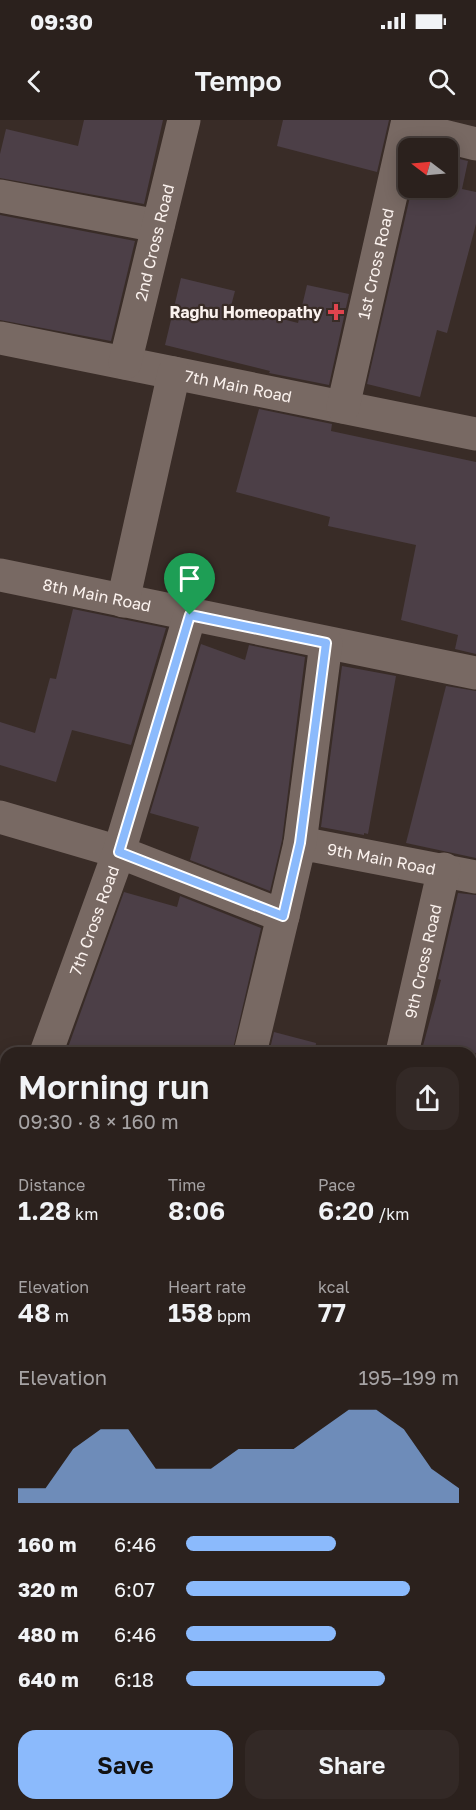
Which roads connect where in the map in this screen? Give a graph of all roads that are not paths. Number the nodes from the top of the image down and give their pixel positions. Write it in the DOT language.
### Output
graph roads {
  1 [pos="183,120"];
  2 [pos="407,123"];
  3 [pos="476,144"];
  4 [pos="0,196"];
  5 [pos="158,226"];
  6 [pos="0,338"];
  7 [pos="125,363"];
  8 [pos="174,373"];
  9 [pos="343,407"];
  10 [pos="476,434"];
  11 [pos="0,576"];
  12 [pos="123,601"];
  13 [pos="190,615"];
  14 [pos="326,643"];
  15 [pos="476,674"];
  16 [pos="0,817"];
  17 [pos="300,843"];
  18 [pos="119,852"];
  19 [pos="444,870"];
  20 [pos="476,877"];
  21 [pos="283,916"];
  22 [pos="48,1047"];
  23 [pos="251,1047"];
  24 [pos="403,1047"];
  1 -- 5 [label="street, 2nd Cross Road"];
  2 -- 3 [label="street"];
  2 -- 9 [label="street, 1st Cross Road"];
  4 -- 5 [label="street"];
  5 -- 7 [label="street, 2nd Cross Road"];
  6 -- 7 [label="street, 7th Main Road"];
  7 -- 8 [label="street, 7th Main Road"];
  8 -- 9 [label="street, 7th Main Road"];
  8 -- 12 [label="street"];
  9 -- 10 [label="street, 7th Main Road"];
  11 -- 12 [label="street, 8th Main Road"];
  12 -- 13 [label="street, 8th Main Road"];
  13 -- 14 [label="street, 8th Main Road"];
  13 -- 18 [label="street, 7th Cross Road"];
  14 -- 15 [label="street, 8th Main Road"];
  14 -- 17 [label="street"];
  16 -- 18 [label="street"];
  17 -- 19 [label="street, 9th Main Road"];
  17 -- 21 [label="street"];
  18 -- 21 [label="street"];
  18 -- 22 [label="street, 7th Cross Road"];
  19 -- 20 [label="street, 9th Main Road"];
  19 -- 24 [label="street, 9th Cross Road"];
  21 -- 23 [label="street"];
}
